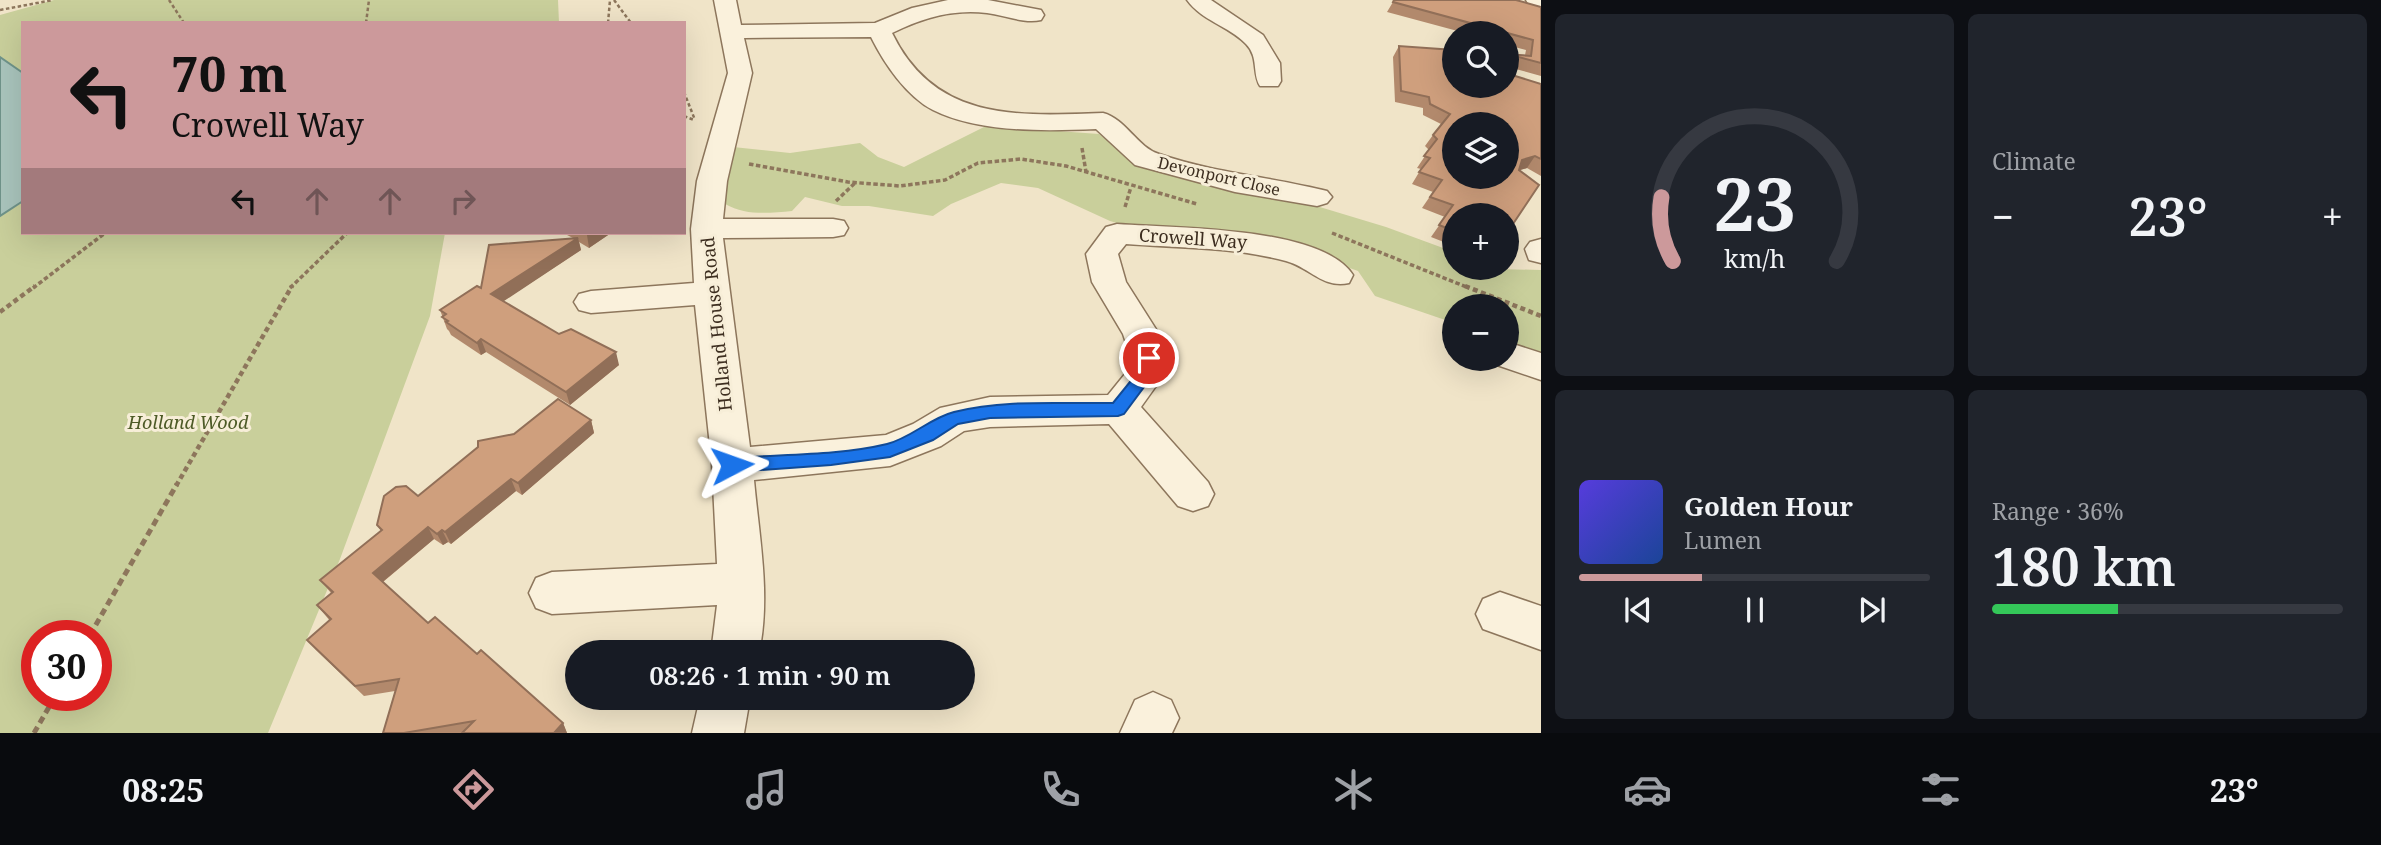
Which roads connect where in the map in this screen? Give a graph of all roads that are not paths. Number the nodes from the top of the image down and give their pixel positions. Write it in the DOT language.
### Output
graph roads {
  1 [pos="1198,0"];
  2 [pos="729,15"];
  3 [pos="1032,15"];
  4 [pos="879,30"];
  5 [pos="1269,81"];
  6 [pos="698,180"];
  7 [pos="1317,197"];
  8 [pos="833,228"];
  9 [pos="707,229"];
  10 [pos="1337,275"];
  11 [pos="711,293"];
  12 [pos="592,302"];
  13 [pos="1519,359"];
  14 [pos="1541,367"];
  15 [pos="1118,409"];
  16 [pos="732,465"];
  17 [pos="1193,494"];
  18 [pos="741,583"];
  19 [pos="552,593"];
  20 [pos="738,640"];
  21 [pos="723,710"];
  22 [pos="718,733"];
  1 -- 5 [label="street"];
  2 -- 4 [label="street"];
  2 -- 6 [label="street, Holland House Road"];
  3 -- 4 [label="street"];
  4 -- 7 [label="street, Devonport Close"];
  6 -- 9 [label="street, Holland House Road"];
  8 -- 9 [label="street"];
  9 -- 11 [label="street, Holland House Road"];
  10 -- 15 [label="street, Crowell Way"];
  11 -- 12 [label="street"];
  11 -- 16 [label="street, Holland House Road"];
  13 -- 14 [label="street"];
  15 -- 16 [label="street"];
  15 -- 17 [label="street"];
  16 -- 18 [label="street, Holland House Road"];
  18 -- 19 [label="street"];
  18 -- 20 [label="street, Holland House Road"];
  21 -- 22 [label="street"];
}
